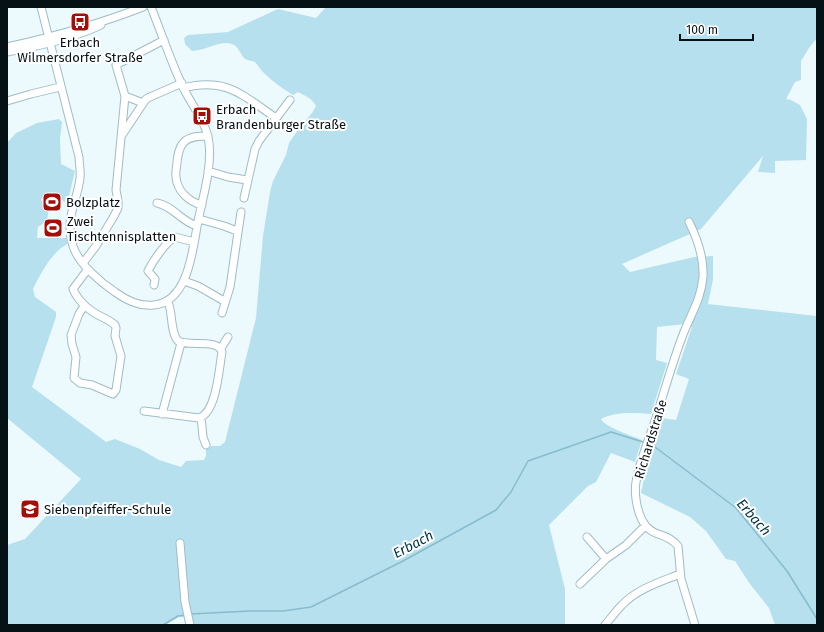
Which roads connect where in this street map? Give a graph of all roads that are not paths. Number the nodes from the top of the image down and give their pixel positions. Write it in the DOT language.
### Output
graph roads {
  1 [pos="41,7"];
  2 [pos="143,7"];
  3 [pos="151,7"];
  4 [pos="49,40"];
  5 [pos="164,40"];
  6 [pos="7,47"];
  7 [pos="7,52"];
  8 [pos="182,86"];
  9 [pos="60,87"];
  10 [pos="125,96"];
  11 [pos="290,100"];
  12 [pos="7,101"];
  13 [pos="143,102"];
  14 [pos="276,118"];
  15 [pos="122,135"];
  16 [pos="208,136"];
  17 [pos="208,171"];
  18 [pos="248,180"];
  19 [pos="244,198"];
  20 [pos="157,203"];
  21 [pos="202,205"];
  22 [pos="241,212"];
  23 [pos="689,222"];
  24 [pos="198,223"];
  25 [pos="237,231"];
  26 [pos="194,242"];
  27 [pos="86,266"];
  28 [pos="184,281"];
  29 [pos="154,285"];
  30 [pos="224,301"];
  31 [pos="168,302"];
  32 [pos="84,306"];
  33 [pos="222,313"];
  34 [pos="228,337"];
  35 [pos="180,343"];
  36 [pos="221,348"];
  37 [pos="144,411"];
  38 [pos="162,414"];
  39 [pos="201,417"];
  40 [pos="206,445"];
  41 [pos="645,526"];
  42 [pos="587,537"];
  43 [pos="180,542"];
  44 [pos="606,559"];
  45 [pos="680,574"];
  46 [pos="580,584"];
  47 [pos="190,625"];
  48 [pos="605,625"];
  49 [pos="695,625"];
  1 -- 4 [label="street"];
  2 -- 4 [label="street"];
  3 -- 5 [label="street"];
  4 -- 6 [label="street"];
  4 -- 7 [label="street"];
  4 -- 9 [label="street"];
  5 -- 8 [label="street"];
  5 -- 10 [label="street"];
  8 -- 13 [label="street"];
  8 -- 14 [label="street"];
  8 -- 16 [label="street"];
  9 -- 12 [label="street"];
  9 -- 27 [label="street"];
  10 -- 13 [label="street"];
  10 -- 15 [label="street"];
  11 -- 14 [label="street"];
  13 -- 15 [label="street"];
  14 -- 18 [label="street"];
  15 -- 27 [label="street"];
  16 -- 17 [label="street"];
  16 -- 21 [label="street"];
  17 -- 18 [label="street"];
  17 -- 21 [label="street"];
  18 -- 19 [label="street"];
  20 -- 24 [label="street"];
  21 -- 24 [label="street"];
  22 -- 25 [label="street"];
  23 -- 41 [label="street, Richardstraße"];
  24 -- 25 [label="street"];
  24 -- 26 [label="street"];
  25 -- 30 [label="street"];
  26 -- 28 [label="street"];
  26 -- 29 [label="street"];
  27 -- 31 [label="street"];
  27 -- 32 [label="street"];
  28 -- 30 [label="street"];
  28 -- 31 [label="street"];
  30 -- 33 [label="street"];
  31 -- 35 [label="street"];
  32 -- 32 [label="street"];
  34 -- 36 [label="street"];
  35 -- 36 [label="street"];
  35 -- 38 [label="street"];
  36 -- 39 [label="street"];
  37 -- 38 [label="street"];
  38 -- 39 [label="street"];
  39 -- 40 [label="street"];
  41 -- 44 [label="street"];
  41 -- 45 [label="street"];
  42 -- 44 [label="street"];
  43 -- 47 [label="street"];
  44 -- 46 [label="street"];
  45 -- 48 [label="street"];
  45 -- 49 [label="street"];
}
